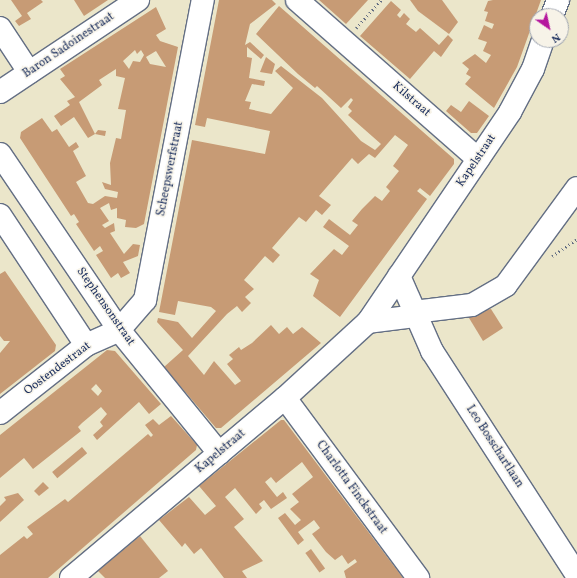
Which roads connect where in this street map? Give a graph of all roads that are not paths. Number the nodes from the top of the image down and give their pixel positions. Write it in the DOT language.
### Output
graph roads {
  1 [pos="138,0"];
  2 [pos="203,0"];
  3 [pos="298,0"];
  4 [pos="0,28"];
  5 [pos="541,48"];
  6 [pos="28,72"];
  7 [pos="0,92"];
  8 [pos="0,154"];
  9 [pos="478,159"];
  10 [pos="577,188"];
  11 [pos="0,215"];
  12 [pos="399,276"];
  13 [pos="415,314"];
  14 [pos="368,322"];
  15 [pos="119,330"];
  16 [pos="86,345"];
  17 [pos="285,398"];
  18 [pos="0,413"];
  19 [pos="219,453"];
  20 [pos="577,575"];
  21 [pos="71,578"];
  22 [pos="418,578"];
  1 -- 6 [label="street, Baron Sadoinestraat"];
  2 -- 15 [label="street, Scheepswerfstraat"];
  3 -- 9 [label="street, Kilstraat"];
  4 -- 6 [label="street"];
  5 -- 9 [label="street, Kapelstraat"];
  6 -- 7 [label="street, Baron Sadoinestraat"];
  8 -- 15 [label="street, Stephensonstraat"];
  9 -- 12 [label="street, Kapelstraat"];
  10 -- 13 [label="street"];
  11 -- 16 [label="street"];
  12 -- 13 [label="street"];
  12 -- 14 [label="street, Kapelstraat"];
  13 -- 14 [label="street"];
  13 -- 20 [label="street, Leo Bosschartlaan"];
  14 -- 17 [label="street, Kapelstraat"];
  15 -- 16 [label="street, Oostendestraat"];
  15 -- 19 [label="street, Stephensonstraat"];
  16 -- 18 [label="street, Oostendestraat"];
  17 -- 19 [label="street, Kapelstraat"];
  17 -- 22 [label="street, Charlotta Finckstraat"];
  19 -- 21 [label="street, Kapelstraat"];
}
